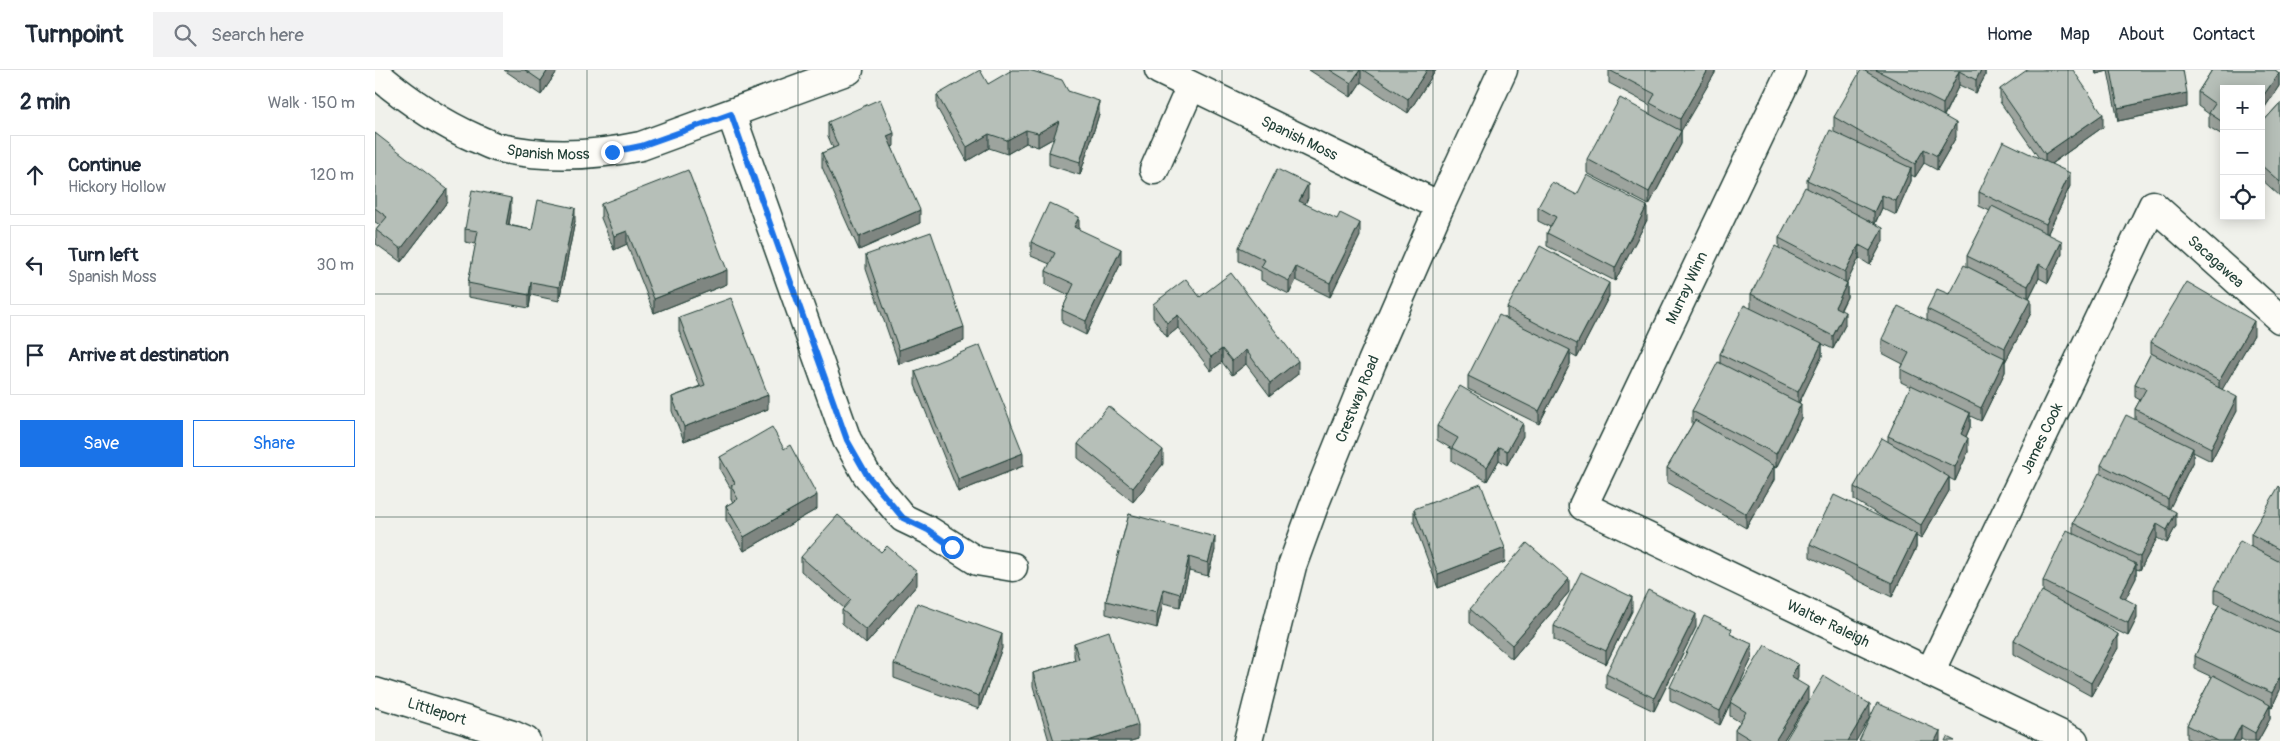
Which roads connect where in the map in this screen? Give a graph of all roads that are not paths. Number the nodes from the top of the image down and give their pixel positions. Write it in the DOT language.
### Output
graph roads {
  1 [pos="849,70"];
  2 [pos="1159,70"];
  3 [pos="1503,70"];
  4 [pos="1791,70"];
  5 [pos="375,73"];
  6 [pos="1191,86"];
  7 [pos="731,114"];
  8 [pos="1154,170"];
  9 [pos="2153,205"];
  10 [pos="1440,206"];
  11 [pos="2280,319"];
  12 [pos="1583,506"];
  13 [pos="1013,567"];
  14 [pos="1931,672"];
  15 [pos="375,692"];
  16 [pos="526,741"];
  17 [pos="1247,741"];
  18 [pos="2074,741"];
  1 -- 7 [label="street, Spanish Moss"];
  2 -- 6 [label="street, Spanish Moss"];
  3 -- 10 [label="street, Crestway Road"];
  4 -- 12 [label="street, Murray Winn"];
  5 -- 7 [label="street, Spanish Moss"];
  6 -- 8 [label="street"];
  6 -- 10 [label="street, Spanish Moss"];
  7 -- 13 [label="street"];
  9 -- 11 [label="street, Sacagawea"];
  9 -- 14 [label="street, James Cook"];
  10 -- 17 [label="street, Crestway Road"];
  12 -- 14 [label="street, Walter Raleigh"];
  14 -- 18 [label="street, Walter Raleigh"];
  15 -- 16 [label="street, Littleport"];
}
